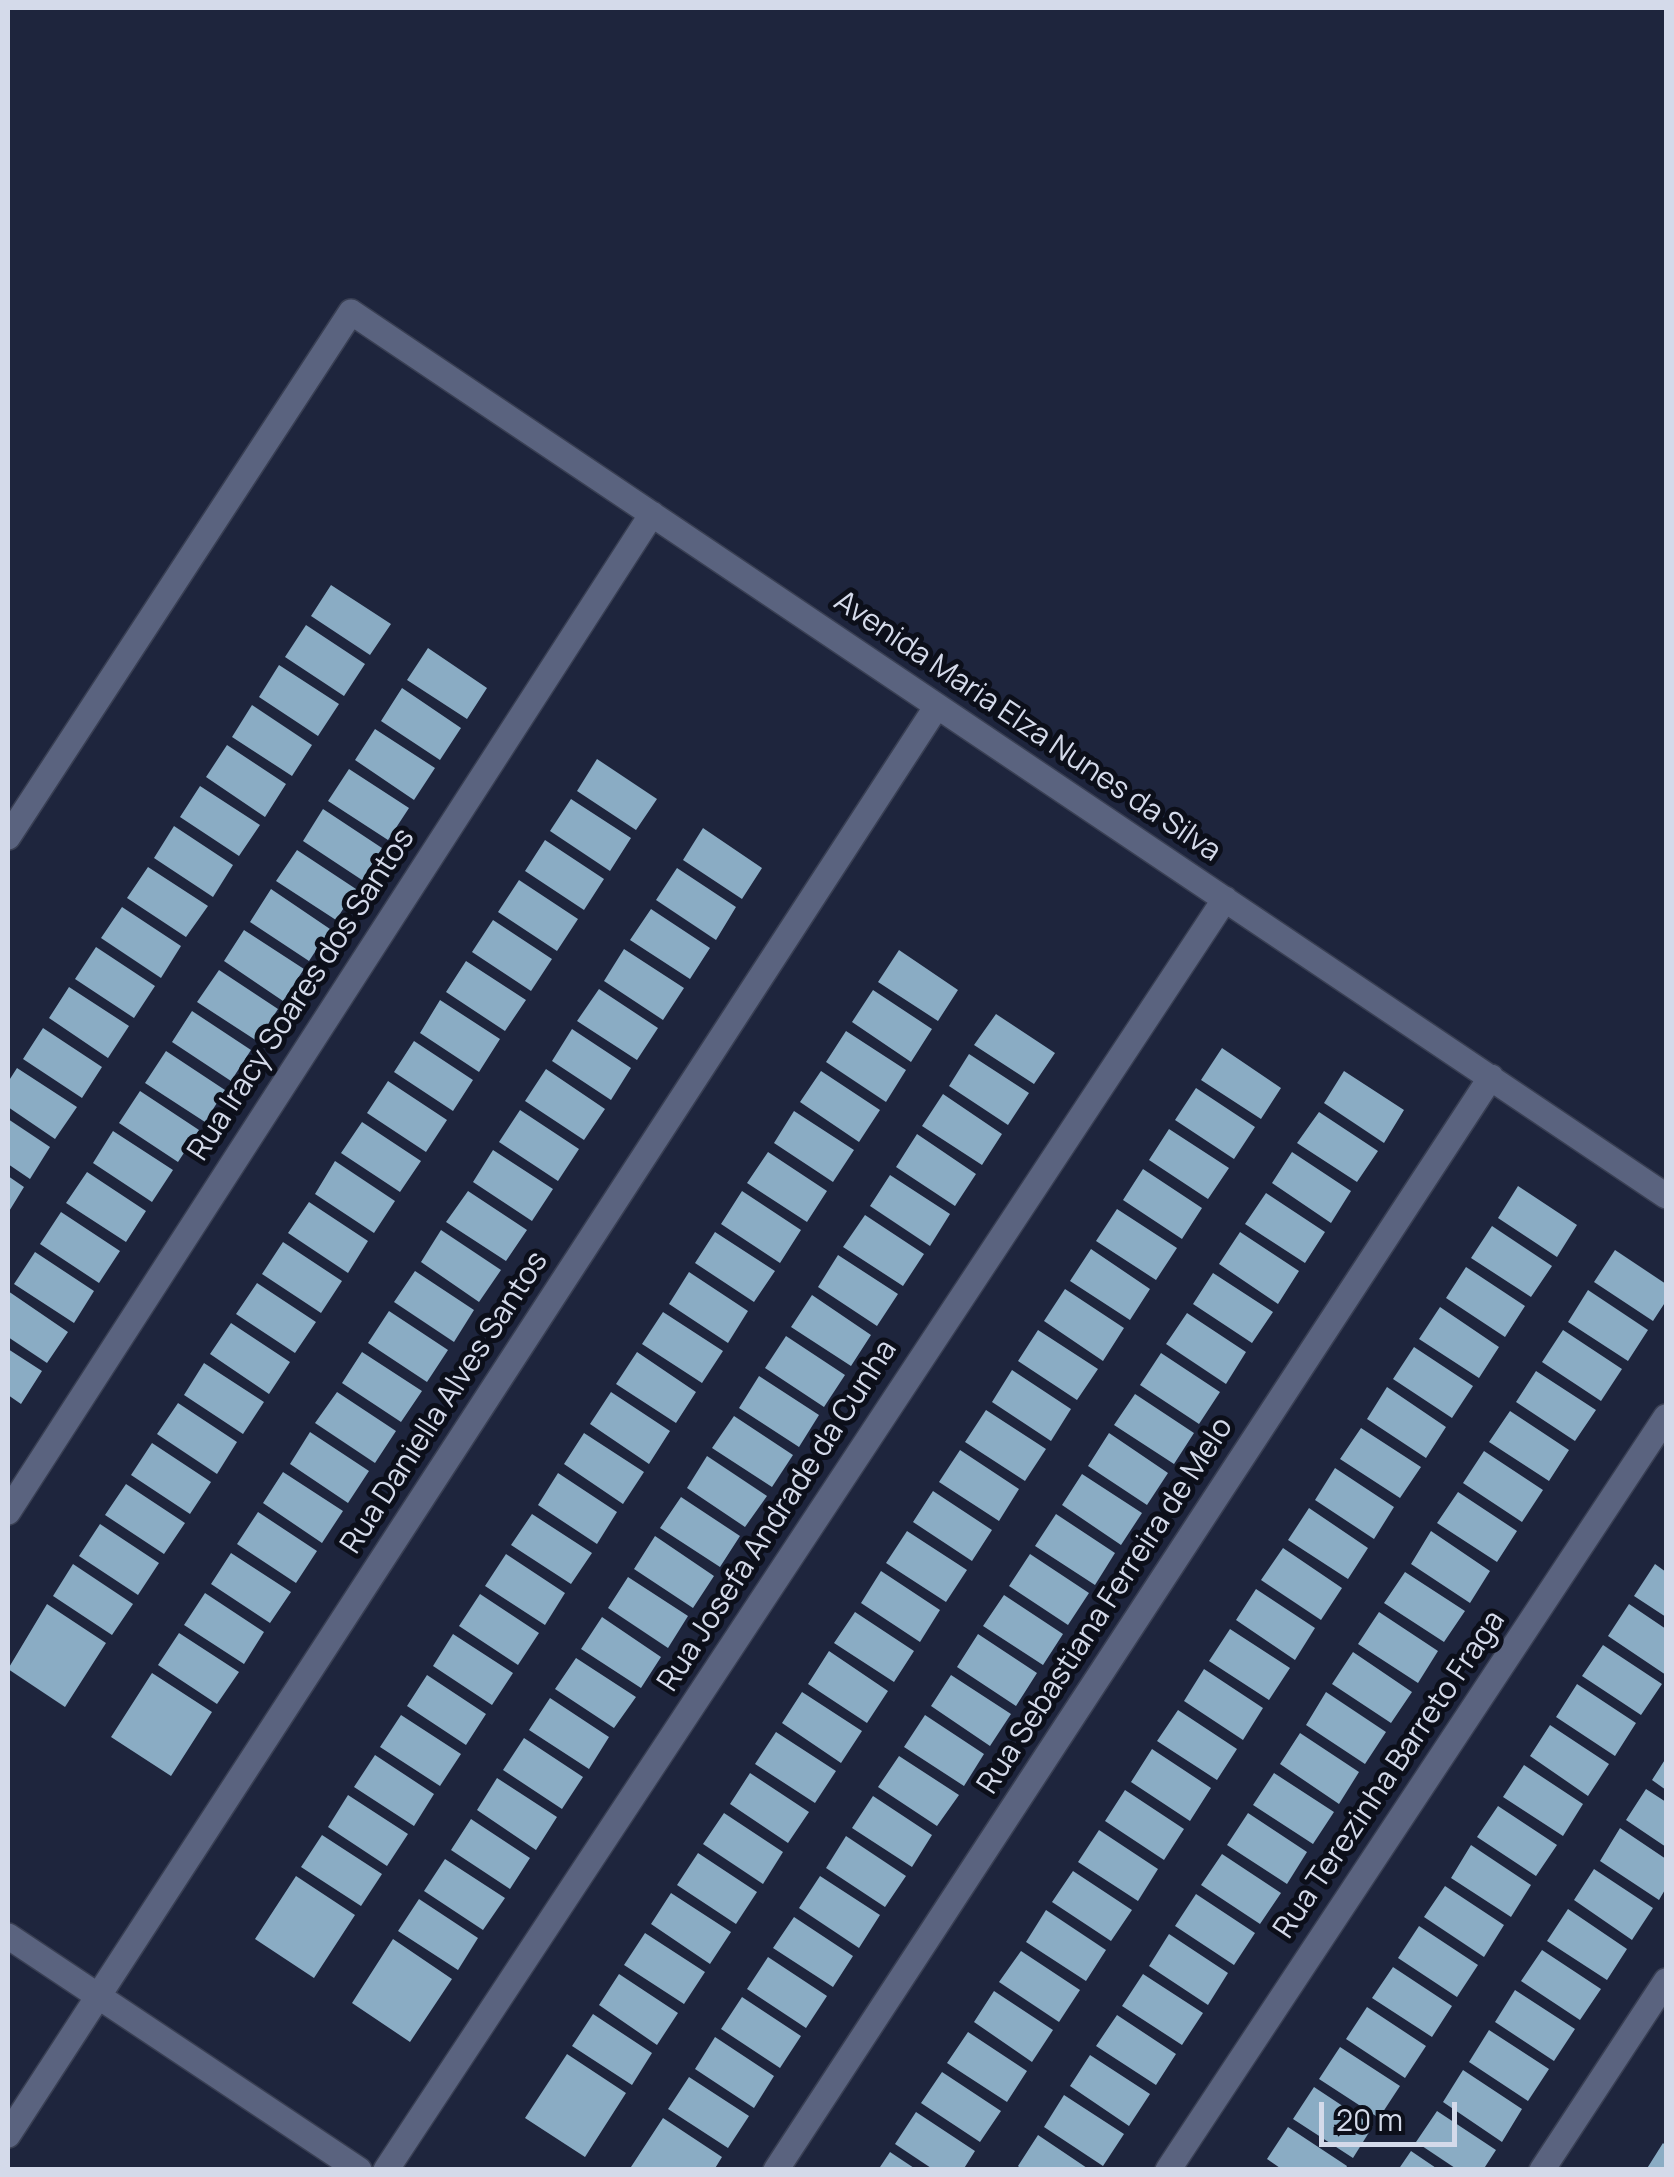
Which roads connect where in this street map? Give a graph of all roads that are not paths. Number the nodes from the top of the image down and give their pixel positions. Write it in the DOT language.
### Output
graph roads {
  1 [pos="652,514"];
  2 [pos="937,706"];
  3 [pos="8,837"];
  4 [pos="1225,899"];
  5 [pos="1491,1078"];
  6 [pos="1666,1196"];
  7 [pos="1666,1418"];
  8 [pos="8,1512"];
  9 [pos="8,1936"];
  10 [pos="1666,1981"];
  11 [pos="98,1996"];
  12 [pos="8,2136"];
  13 [pos="359,2170"];
  14 [pos="386,2170"];
  15 [pos="776,2170"];
  16 [pos="1168,2170"];
  17 [pos="1542,2170"];
  1 -- 2 [label="street, Avenida Maria Elza Nunes da Silva"];
  1 -- 3 [label="street, Avenida Maria Elza Nunes da Silva"];
  1 -- 8 [label="street, Rua Iracy Soares dos Santos"];
  2 -- 4 [label="street, Avenida Maria Elza Nunes da Silva"];
  2 -- 11 [label="street, Rua Daniella Alves Santos"];
  4 -- 5 [label="street, Avenida Maria Elza Nunes da Silva"];
  4 -- 14 [label="street, Rua Josefa Andrade da Cunha"];
  5 -- 6 [label="street, Avenida Maria Elza Nunes da Silva"];
  5 -- 15 [label="street, Rua Sebastiana Ferreira de Melo"];
  7 -- 16 [label="street, Rua Terezinha Barreto Fraga"];
  9 -- 11 [label="street"];
  10 -- 17 [label="street"];
  11 -- 12 [label="street, Rua Daniella Alves Santos"];
  11 -- 13 [label="street"];
}
